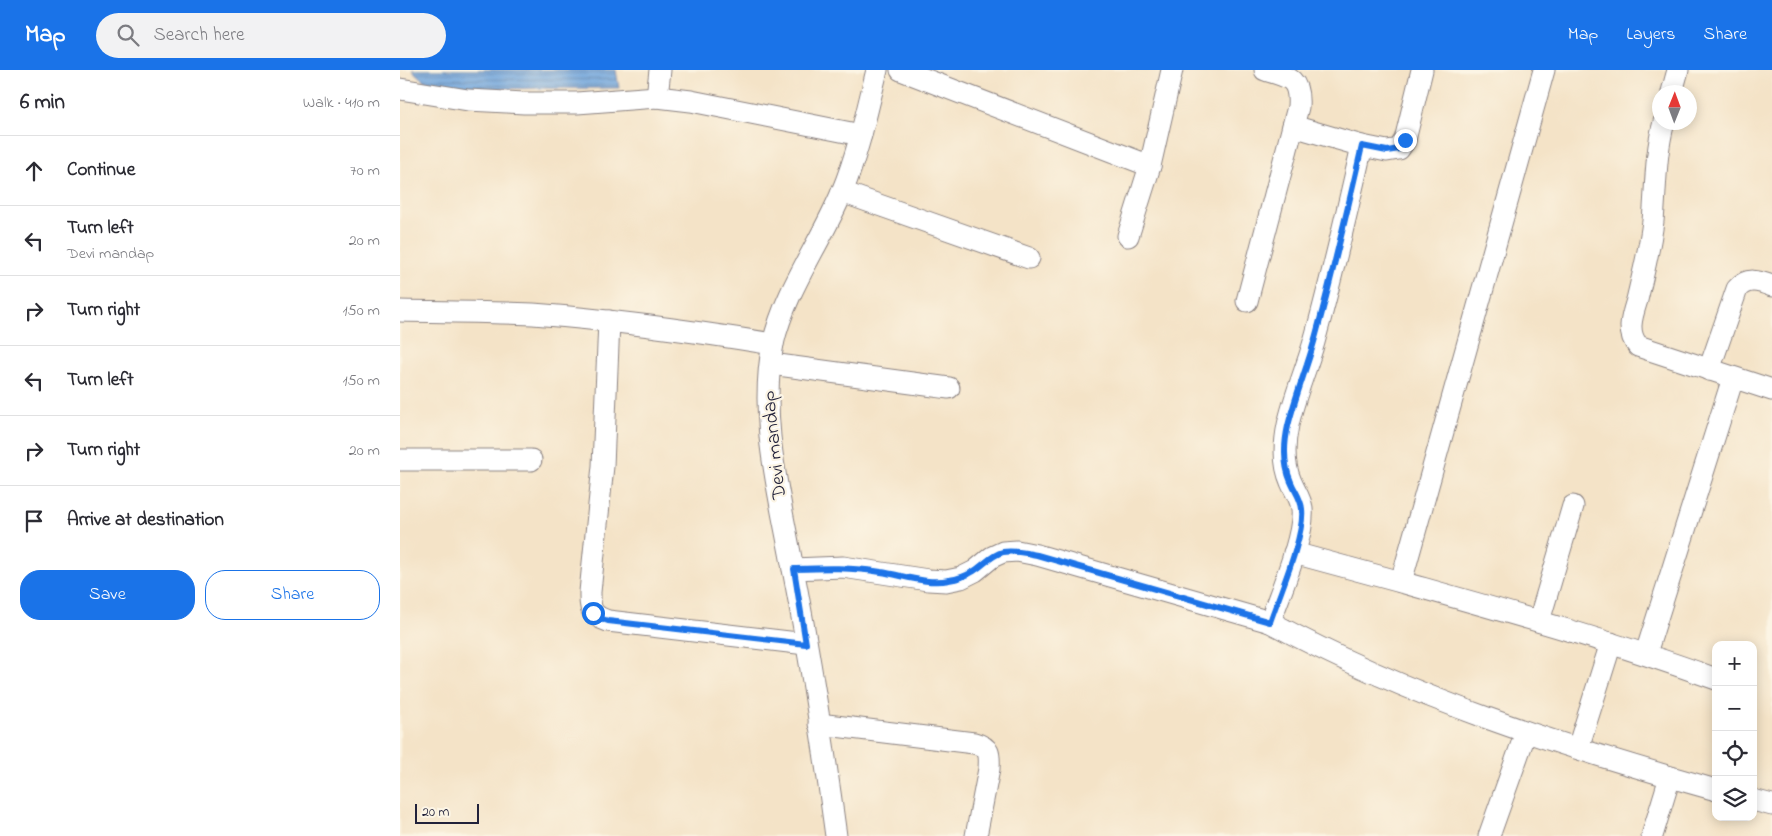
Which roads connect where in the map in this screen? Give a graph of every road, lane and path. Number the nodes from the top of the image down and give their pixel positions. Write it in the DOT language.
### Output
graph roads {
  1 [pos="660,70"];
  2 [pos="877,70"];
  3 [pos="901,70"];
  4 [pos="1172,70"];
  5 [pos="1265,70"];
  6 [pos="1422,70"];
  7 [pos="1544,70"];
  8 [pos="1678,70"];
  9 [pos="1674,85"];
  10 [pos="400,89"];
  11 [pos="657,97"];
  12 [pos="1293,126"];
  13 [pos="1662,130"];
  14 [pos="861,135"];
  15 [pos="1362,146"];
  16 [pos="1150,166"];
  17 [pos="842,192"];
  18 [pos="1128,236"];
  19 [pos="1029,258"];
  20 [pos="1772,286"];
  21 [pos="1247,301"];
  22 [pos="400,311"];
  23 [pos="609,321"];
  24 [pos="772,354"];
  25 [pos="1709,370"];
  26 [pos="1732,378"];
  27 [pos="949,388"];
  28 [pos="1772,390"];
  29 [pos="400,460"];
  30 [pos="531,460"];
  31 [pos="1573,506"];
  32 [pos="1294,553"];
  33 [pos="794,569"];
  34 [pos="1401,582"];
  35 [pos="1539,621"];
  36 [pos="1270,622"];
  37 [pos="1611,643"];
  38 [pos="806,644"];
  39 [pos="1646,654"];
  40 [pos="1712,678"];
  41 [pos="819,724"];
  42 [pos="1526,732"];
  43 [pos="1578,748"];
  44 [pos="1670,777"];
  45 [pos="1712,789"];
  46 [pos="1757,801"];
  47 [pos="1772,805"];
  48 [pos="836,836"];
  49 [pos="976,836"];
  50 [pos="1489,836"];
  51 [pos="1652,836"];
  1 -- 11 [label="street"];
  2 -- 14 [label="street, Devi mandap"];
  3 -- 16 [label="street"];
  4 -- 16 [label="street"];
  5 -- 12 [label="street"];
  6 -- 15 [label="street"];
  7 -- 34 [label="street"];
  8 -- 9 [label="street"];
  10 -- 11 [label="street"];
  11 -- 14 [label="street"];
  12 -- 15 [label="street"];
  12 -- 21 [label="street"];
  13 -- 25 [label="street"];
  14 -- 17 [label="street, Devi mandap"];
  15 -- 32 [label="street"];
  16 -- 18 [label="street"];
  17 -- 19 [label="street"];
  17 -- 24 [label="street, Devi mandap"];
  20 -- 25 [label="street"];
  22 -- 23 [label="street"];
  23 -- 24 [label="street"];
  23 -- 38 [label="street"];
  24 -- 27 [label="street"];
  24 -- 33 [label="street, Devi mandap"];
  25 -- 26 [label="street"];
  26 -- 28 [label="street"];
  26 -- 39 [label="street"];
  29 -- 30 [label="street"];
  31 -- 35 [label="street"];
  32 -- 34 [label="street"];
  32 -- 36 [label="street"];
  33 -- 36 [label="street"];
  33 -- 38 [label="street, Devi mandap"];
  34 -- 35 [label="street"];
  35 -- 37 [label="street"];
  36 -- 42 [label="street"];
  37 -- 39 [label="street"];
  37 -- 43 [label="street"];
  38 -- 41 [label="street, Devi mandap"];
  39 -- 40 [label="street"];
  41 -- 48 [label="street, Devi mandap"];
  41 -- 49 [label="street"];
  42 -- 43 [label="street"];
  42 -- 50 [label="street"];
  43 -- 44 [label="street"];
  44 -- 45 [label="street"];
  44 -- 51 [label="street"];
  46 -- 47 [label="street"];
}
